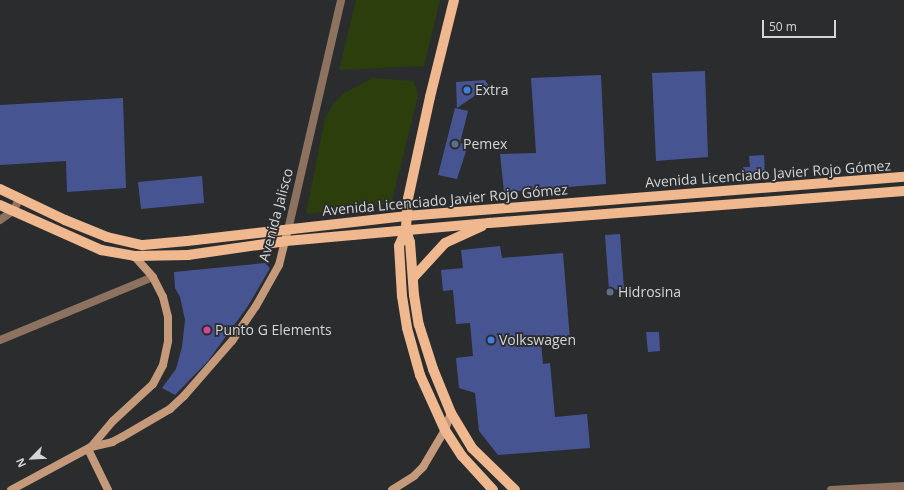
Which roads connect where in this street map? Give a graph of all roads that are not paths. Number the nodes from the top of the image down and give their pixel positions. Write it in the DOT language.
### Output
graph roads {
  1 [pos="341,0"];
  2 [pos="454,0"];
  3 [pos="904,177"];
  4 [pos="0,189"];
  5 [pos="750,189"];
  6 [pos="904,190"];
  7 [pos="20,198"];
  8 [pos="752,202"];
  9 [pos="0,205"];
  10 [pos="42,209"];
  11 [pos="13,211"];
  12 [pos="406,216"];
  13 [pos="0,220"];
  14 [pos="38,222"];
  15 [pos="489,222"];
  16 [pos="288,230"];
  17 [pos="406,230"];
  18 [pos="286,241"];
  19 [pos="134,256"];
  20 [pos="153,277"];
  21 [pos="413,278"];
  22 [pos="0,340"];
  23 [pos="451,413"];
  24 [pos="444,430"];
  25 [pos="90,448"];
  26 [pos="904,486"];
  27 [pos="872,489"];
  28 [pos="11,490"];
  29 [pos="108,490"];
  30 [pos="392,490"];
  31 [pos="493,490"];
  32 [pos="515,490"];
  33 [pos="831,490"];
  1 -- 16 [label="street, Avenida Jalisco"];
  2 -- 12 [label="main road"];
  3 -- 5 [label="main road, Avenida Licenciado Javier Rojo Gómez"];
  4 -- 7 [label="main road, Avenida Licenciado Javier Rojo Gómez"];
  5 -- 8 [label="main road"];
  5 -- 12 [label="main road, Avenida Licenciado Javier Rojo Gómez"];
  6 -- 8 [label="main road, Avenida Licenciado Javier Rojo Gómez"];
  7 -- 10 [label="main road, Avenida Licenciado Javier Rojo Gómez"];
  7 -- 11 [label="street"];
  8 -- 15 [label="main road, Avenida Licenciado Javier Rojo Gómez"];
  9 -- 11 [label="main road, Avenida Licenciado Javier Rojo Gómez"];
  10 -- 14 [label="main road"];
  10 -- 16 [label="main road, Avenida Licenciado Javier Rojo Gómez"];
  11 -- 13 [label="street"];
  11 -- 14 [label="main road, Avenida Licenciado Javier Rojo Gómez"];
  12 -- 16 [label="main road, Avenida Licenciado Javier Rojo Gómez"];
  12 -- 17 [label="main road"];
  14 -- 19 [label="main road, Avenida Licenciado Javier Rojo Gómez"];
  15 -- 17 [label="main road, Avenida Licenciado Javier Rojo Gómez"];
  15 -- 21 [label="main road"];
  16 -- 18 [label="main road, Avenida Jalisco"];
  17 -- 18 [label="main road, Avenida Licenciado Javier Rojo Gómez"];
  17 -- 21 [label="main road"];
  17 -- 24 [label="main road"];
  18 -- 19 [label="main road, Avenida Licenciado Javier Rojo Gómez"];
  18 -- 25 [label="main road, Avenida Jalisco"];
  19 -- 20 [label="main road"];
  20 -- 22 [label="street"];
  20 -- 25 [label="main road"];
  21 -- 23 [label="main road"];
  23 -- 24 [label="main road"];
  23 -- 32 [label="main road"];
  24 -- 30 [label="main road"];
  24 -- 31 [label="main road"];
  25 -- 28 [label="main road"];
  25 -- 29 [label="main road"];
  26 -- 27 [label="street"];
  27 -- 33 [label="street"];
}
